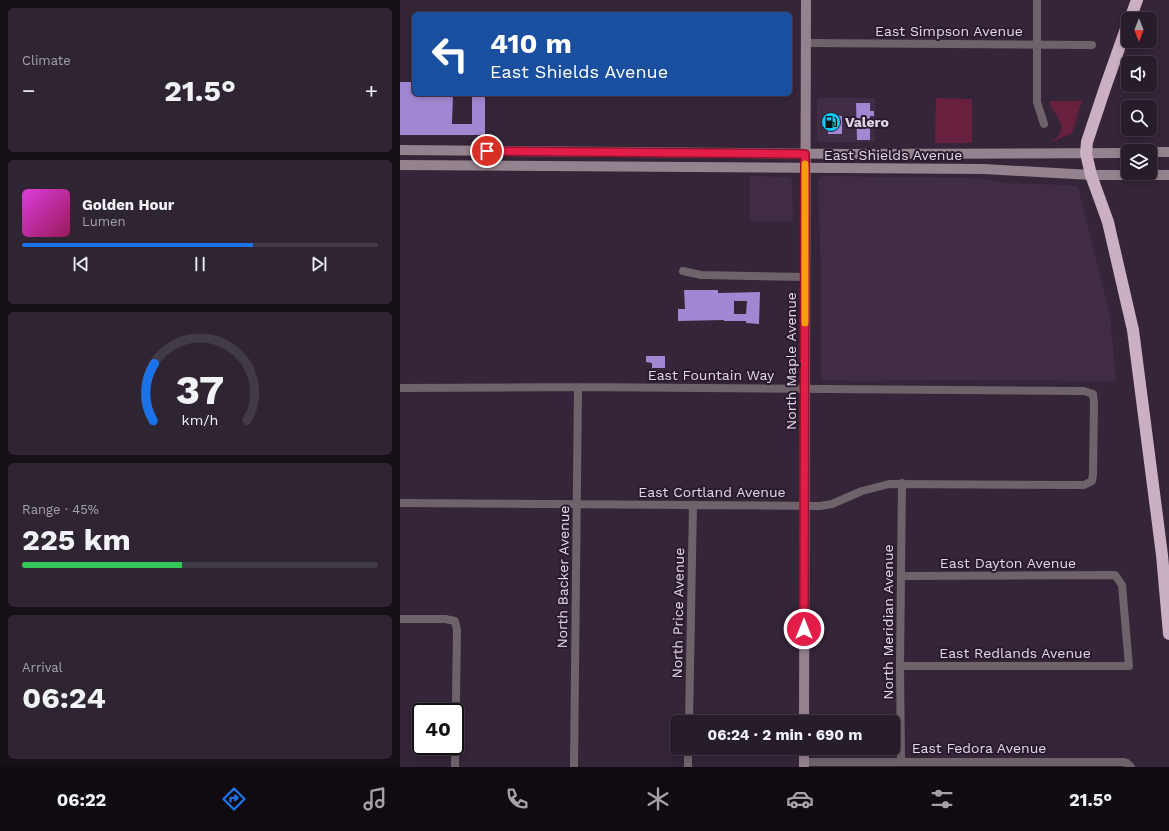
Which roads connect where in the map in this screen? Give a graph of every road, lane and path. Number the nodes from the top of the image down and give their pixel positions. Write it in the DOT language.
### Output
graph roads {
  1 [pos="806,0"];
  2 [pos="1037,0"];
  3 [pos="1137,0"];
  4 [pos="1133,12"];
  5 [pos="806,43"];
  6 [pos="1121,43"];
  7 [pos="1037,45"];
  8 [pos="1092,45"];
  9 [pos="1044,124"];
  10 [pos="400,150"];
  11 [pos="563,152"];
  12 [pos="1086,153"];
  13 [pos="1121,153"];
  14 [pos="805,154"];
  15 [pos="400,165"];
  16 [pos="502,166"];
  17 [pos="805,168"];
  18 [pos="1091,175"];
  19 [pos="1165,175"];
  20 [pos="683,271"];
  21 [pos="805,277"];
  22 [pos="578,387"];
  23 [pos="400,388"];
  24 [pos="805,389"];
  25 [pos="1092,481"];
  26 [pos="902,483"];
  27 [pos="400,503"];
  28 [pos="577,504"];
  29 [pos="693,505"];
  30 [pos="805,506"];
  31 [pos="901,576"];
  32 [pos="400,619"];
  33 [pos="1169,634"];
  34 [pos="900,666"];
  35 [pos="1129,666"];
  36 [pos="689,715"];
  37 [pos="804,715"];
  38 [pos="688,755"];
  39 [pos="901,761"];
  40 [pos="804,764"];
  41 [pos="1131,766"];
  42 [pos="455,767"];
  43 [pos="574,767"];
  44 [pos="688,767"];
  1 -- 5 [label="main road, North Maple Avenue"];
  2 -- 7 [label="street"];
  3 -- 4 [label="highway"];
  5 -- 7 [label="street, East Simpson Avenue"];
  5 -- 14 [label="main road, North Maple Avenue"];
  6 -- 12 [label="highway"];
  7 -- 8 [label="street, East Simpson Avenue"];
  7 -- 9 [label="street"];
  10 -- 11 [label="main road, East Shields Avenue"];
  11 -- 14 [label="main road, East Shields Avenue"];
  11 -- 16 [label="main road"];
  12 -- 13 [label="main road, East Shields Avenue"];
  12 -- 14 [label="main road, East Shields Avenue"];
  12 -- 18 [label="highway"];
  14 -- 17 [label="main road, North Maple Avenue"];
  15 -- 16 [label="main road, East Shields Avenue"];
  16 -- 17 [label="main road, East Shields Avenue"];
  17 -- 18 [label="main road, East Shields Avenue"];
  17 -- 21 [label="main road, North Maple Avenue"];
  18 -- 19 [label="main road, East Shields Avenue"];
  18 -- 33 [label="highway"];
  20 -- 21 [label="street"];
  21 -- 24 [label="main road, North Maple Avenue"];
  22 -- 23 [label="street, East Fountain Way"];
  22 -- 24 [label="street, East Fountain Way"];
  22 -- 28 [label="street, North Backer Avenue"];
  24 -- 25 [label="street, East Fountain Way"];
  24 -- 30 [label="main road, North Maple Avenue"];
  25 -- 26 [label="street, East Cortland Avenue"];
  26 -- 30 [label="street, East Cortland Avenue"];
  26 -- 31 [label="street, North Meridian Avenue"];
  27 -- 28 [label="street, East Cortland Avenue"];
  28 -- 29 [label="street, East Cortland Avenue"];
  28 -- 43 [label="street, North Backer Avenue"];
  29 -- 30 [label="street, East Cortland Avenue"];
  29 -- 36 [label="street, North Price Avenue"];
  30 -- 37 [label="main road, North Maple Avenue"];
  31 -- 34 [label="street, North Meridian Avenue"];
  31 -- 35 [label="street, East Dayton Avenue"];
  32 -- 42 [label="street"];
  34 -- 35 [label="street, East Redlands Avenue"];
  34 -- 39 [label="street, North Meridian Avenue"];
  38 -- 44 [label="street"];
  39 -- 40 [label="street, East Fedora Avenue"];
  39 -- 41 [label="street, East Fedora Avenue"];
}
